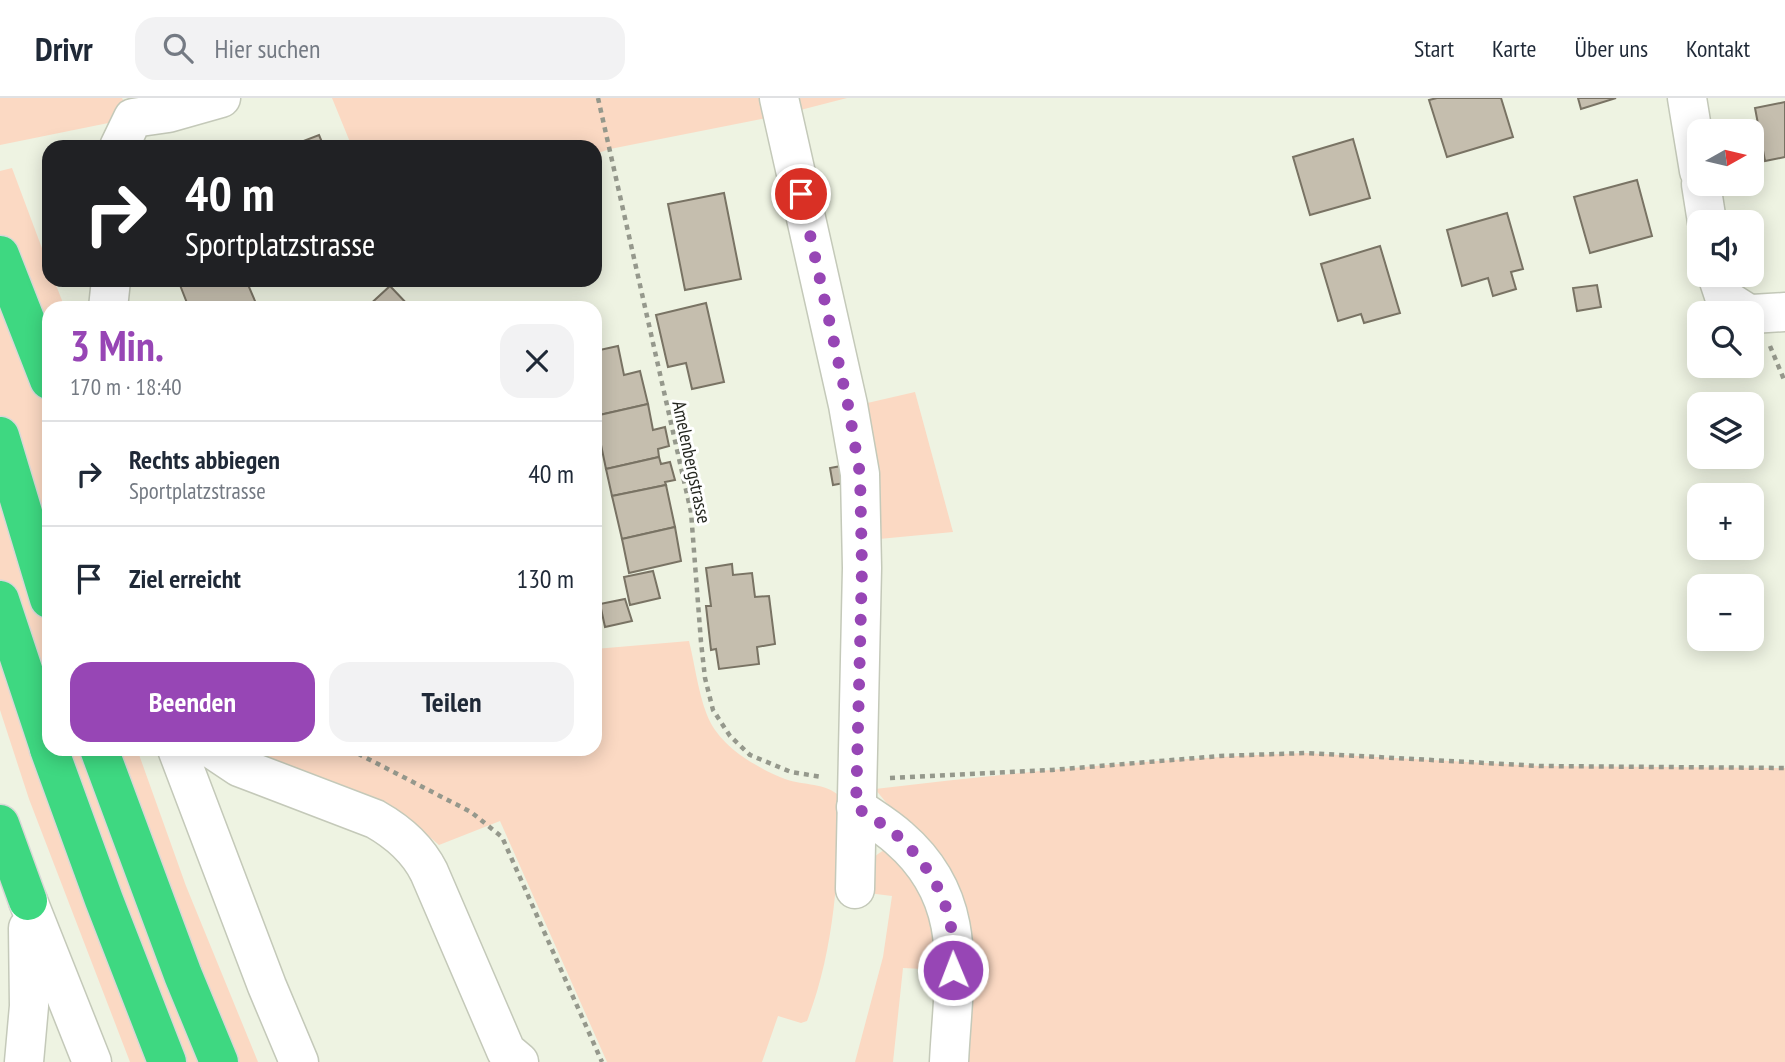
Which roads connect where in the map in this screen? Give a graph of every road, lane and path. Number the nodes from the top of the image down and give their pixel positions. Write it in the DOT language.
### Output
graph roads {
  1 [pos="221,98"];
  2 [pos="598,98"];
  3 [pos="779,98"];
  4 [pos="1687,98"];
  5 [pos="1690,119"];
  6 [pos="126,132"];
  7 [pos="0,255"];
  8 [pos="1721,287"];
  9 [pos="1730,301"];
  10 [pos="42,362"];
  11 [pos="0,436"];
  12 [pos="42,576"];
  13 [pos="0,600"];
  14 [pos="42,727"];
  15 [pos="52,756"];
  16 [pos="102,756"];
  17 [pos="180,756"];
  18 [pos="222,756"];
  19 [pos="363,756"];
  20 [pos="1785,768"];
  21 [pos="856,793"];
  22 [pos="0,824"];
  23 [pos="855,889"];
  24 [pos="28,901"];
  25 [pos="24,1062"];
  26 [pos="92,1062"];
  27 [pos="167,1062"];
  28 [pos="219,1062"];
  29 [pos="299,1062"];
  30 [pos="519,1062"];
  31 [pos="602,1062"];
  32 [pos="949,1062"];
  1 -- 6 [label="street"];
  2 -- 21 [label="path, Amelenbergstrasse"];
  3 -- 21 [label="street"];
  4 -- 5 [label="street"];
  7 -- 10 [label="highway"];
  8 -- 9 [label="street"];
  11 -- 12 [label="highway"];
  13 -- 14 [label="highway"];
  15 -- 27 [label="highway"];
  16 -- 28 [label="highway"];
  17 -- 29 [label="street"];
  18 -- 30 [label="street"];
  19 -- 31 [label="path"];
  20 -- 21 [label="path, Amelenbergstrasse"];
  21 -- 23 [label="street"];
  21 -- 32 [label="street"];
  22 -- 24 [label="highway"];
  24 -- 25 [label="street"];
  24 -- 26 [label="street"];
}
